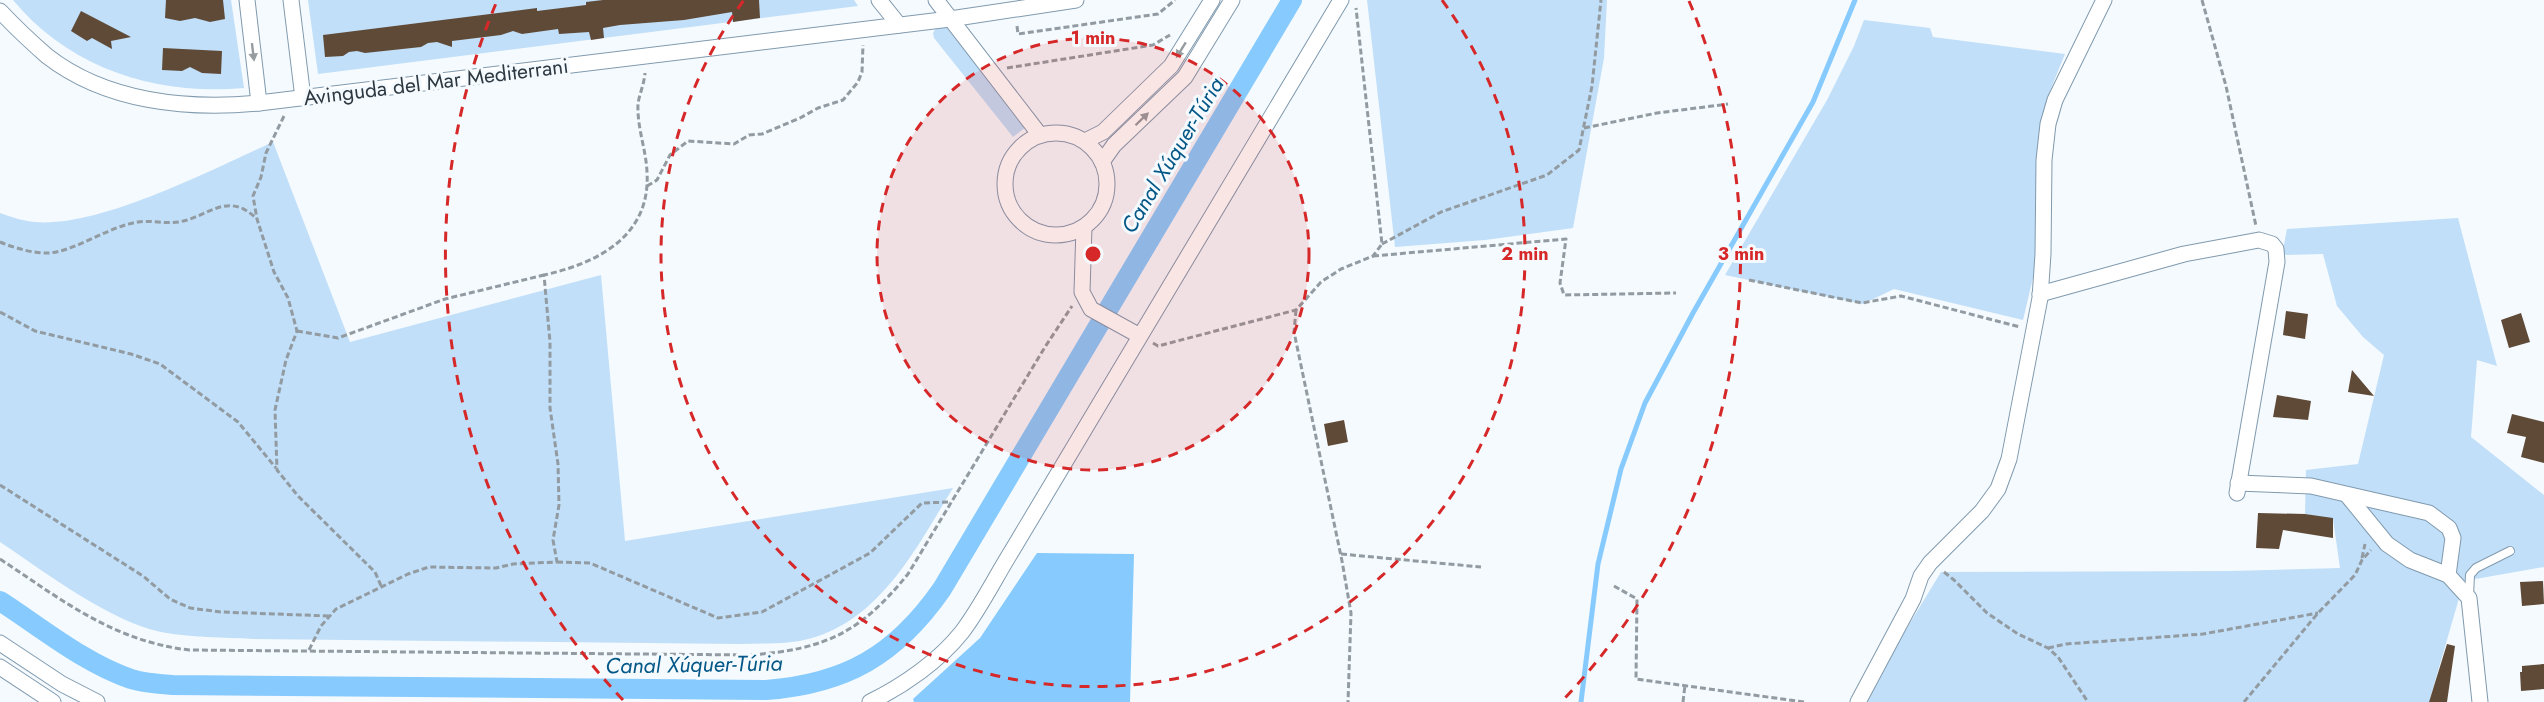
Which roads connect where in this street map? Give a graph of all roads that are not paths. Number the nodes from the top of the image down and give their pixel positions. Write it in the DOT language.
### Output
graph roads {
  1 [pos="247,0"];
  2 [pos="291,0"];
  3 [pos="879,0"];
  4 [pos="936,0"];
  5 [pos="1076,0"];
  6 [pos="1212,0"];
  7 [pos="1232,0"];
  8 [pos="1341,0"];
  9 [pos="2104,0"];
  10 [pos="0,11"];
  11 [pos="950,19"];
  12 [pos="899,25"];
  13 [pos="303,98"];
  14 [pos="259,103"];
  15 [pos="1040,135"];
  16 [pos="1085,141"];
  17 [pos="1102,162"];
  18 [pos="1084,227"];
  19 [pos="2040,294"];
  20 [pos="1134,333"];
  21 [pos="2347,495"];
  22 [pos="2510,551"];
  23 [pos="2448,576"];
  24 [pos="2469,598"];
  25 [pos="0,643"];
  26 [pos="0,667"];
  27 [pos="53,702"];
  28 [pos="97,702"];
  29 [pos="870,702"];
  30 [pos="1858,702"];
  31 [pos="2480,702"];
  1 -- 14 [label="street, one-way"];
  2 -- 13 [label="street"];
  3 -- 12 [label="street"];
  4 -- 11 [label="street"];
  5 -- 11 [label="street, Avinguda del Mar Mediterrani"];
  6 -- 16 [label="street, one-way"];
  17 -- 7 [label="street, one-way"];
  8 -- 20 [label="street"];
  9 -- 19 [label="street"];
  10 -- 14 [label="street, Avinguda del Mar Mediterrani"];
  11 -- 12 [label="street, Avinguda del Mar Mediterrani"];
  11 -- 15 [label="street"];
  12 -- 13 [label="street, Avinguda del Mar Mediterrani"];
  13 -- 14 [label="street, Avinguda del Mar Mediterrani"];
  15 -- 16 [label="street"];
  15 -- 18 [label="street"];
  16 -- 17 [label="street"];
  17 -- 18 [label="street"];
  18 -- 20 [label="street"];
  19 -- 21 [label="street"];
  19 -- 30 [label="street"];
  20 -- 29 [label="street"];
  21 -- 23 [label="street"];
  21 -- 23 [label="street"];
  22 -- 24 [label="lane"];
  23 -- 24 [label="street"];
  24 -- 31 [label="street"];
  25 -- 28 [label="street"];
  26 -- 27 [label="street"];
}
